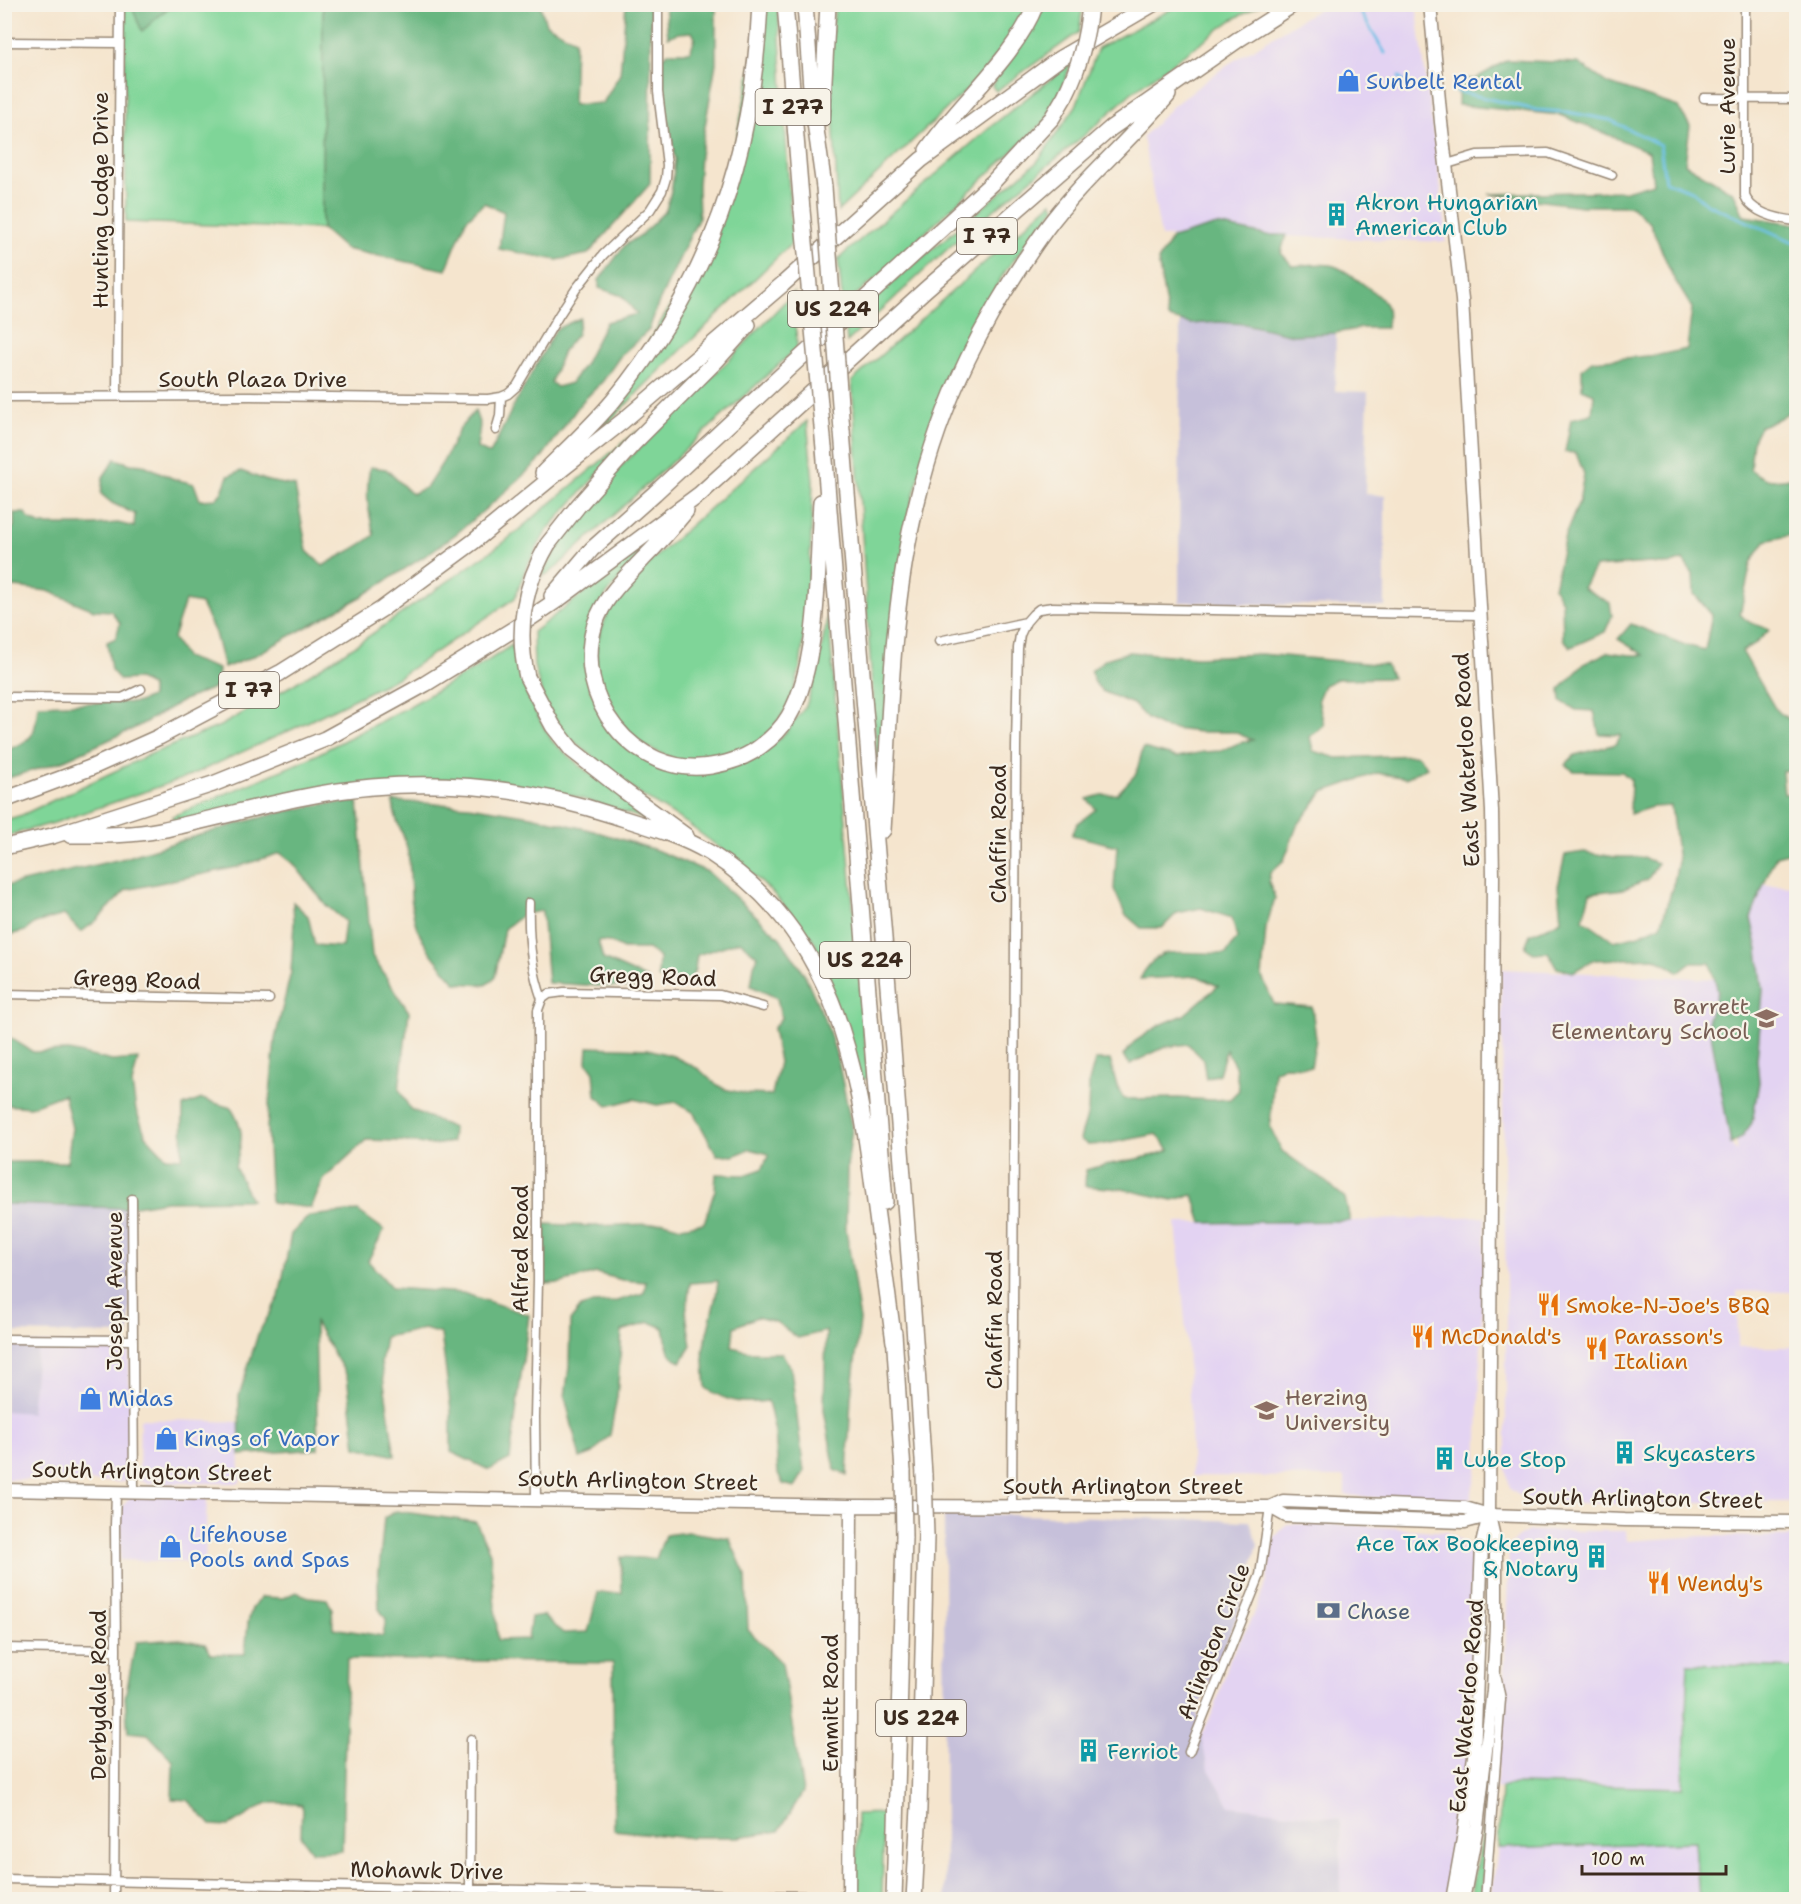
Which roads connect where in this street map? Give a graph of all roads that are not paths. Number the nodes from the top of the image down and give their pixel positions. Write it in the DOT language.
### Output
graph roads {
  1 [pos="120,4"];
  2 [pos="658,4"];
  3 [pos="760,4"];
  4 [pos="785,4"];
  5 [pos="805,4"];
  6 [pos="828,4"];
  7 [pos="1036,4"];
  8 [pos="1153,4"];
  9 [pos="1294,4"];
  10 [pos="1430,4"];
  11 [pos="1745,4"];
  12 [pos="1090,5"];
  13 [pos="4,42"];
  14 [pos="119,43"];
  15 [pos="1181,78"];
  16 [pos="1704,98"];
  17 [pos="1745,99"];
  18 [pos="1797,99"];
  19 [pos="921,160"];
  20 [pos="1447,164"];
  21 [pos="1612,175"];
  22 [pos="824,187"];
  23 [pos="1797,221"];
  24 [pos="783,284"];
  25 [pos="4,396"];
  26 [pos="117,396"];
  27 [pos="501,397"];
  28 [pos="495,430"];
  29 [pos="824,448"];
  30 [pos="700,494"];
  31 [pos="513,510"];
  32 [pos="537,614"];
  33 [pos="1480,615"];
  34 [pos="1026,622"];
  35 [pos="939,641"];
  36 [pos="141,689"];
  37 [pos="4,697"];
  38 [pos="4,800"];
  39 [pos="52,836"];
  40 [pos="4,847"];
  41 [pos="707,851"];
  42 [pos="882,902"];
  43 [pos="530,903"];
  44 [pos="4,994"];
  45 [pos="268,999"];
  46 [pos="542,999"];
  47 [pos="763,1007"];
  48 [pos="132,1199"];
  49 [pos="4,1339"];
  50 [pos="133,1340"];
  51 [pos="894,1342"];
  52 [pos="4,1490"];
  53 [pos="116,1492"];
  54 [pos="134,1492"];
  55 [pos="536,1499"];
  56 [pos="851,1506"];
  57 [pos="1012,1508"];
  58 [pos="1270,1508"];
  59 [pos="1489,1515"];
  60 [pos="1797,1522"];
  61 [pos="4,1648"];
  62 [pos="116,1650"];
  63 [pos="1494,1667"];
  64 [pos="471,1739"];
  65 [pos="1189,1752"];
  66 [pos="919,1808"];
  67 [pos="4,1879"];
  68 [pos="114,1882"];
  69 [pos="470,1888"];
  70 [pos="610,1895"];
  71 [pos="894,1897"];
  72 [pos="849,1898"];
  73 [pos="114,1899"];
  74 [pos="914,1899"];
  75 [pos="921,1899"];
  76 [pos="1452,1899"];
  77 [pos="1463,1899"];
  78 [pos="1485,1899"];
  1 -- 14 [label="street, Hunting Lodge Drive"];
  2 -- 27 [label="street"];
  3 -- 31 [label="highway"];
  4 -- 29 [label="highway, I 277, bridge"];
  5 -- 22 [label="highway, US 224"];
  6 -- 22 [label="highway"];
  7 -- 19 [label="highway"];
  8 -- 19 [label="highway, I 77"];
  9 -- 15 [label="highway, I 77"];
  10 -- 20 [label="main road, East Waterloo Road"];
  11 -- 17 [label="street, Lurie Avenue"];
  12 -- 32 [label="highway, bridge"];
  13 -- 14 [label="street"];
  14 -- 26 [label="street, Hunting Lodge Drive"];
  15 -- 30 [label="highway, I 77"];
  15 -- 42 [label="highway"];
  16 -- 17 [label="street"];
  17 -- 18 [label="street"];
  17 -- 23 [label="street, Lurie Avenue"];
  19 -- 24 [label="highway, I 77"];
  20 -- 21 [label="street"];
  20 -- 33 [label="main road, East Waterloo Road"];
  22 -- 42 [label="highway, US 224, bridge"];
  24 -- 31 [label="highway, I 77"];
  24 -- 41 [label="highway, bridge"];
  25 -- 26 [label="street, South Plaza Drive"];
  26 -- 27 [label="street, South Plaza Drive"];
  27 -- 28 [label="street"];
  29 -- 30 [label="highway"];
  29 -- 51 [label="highway, US 224"];
  30 -- 32 [label="highway, I 77"];
  31 -- 38 [label="highway, I 77"];
  32 -- 39 [label="highway, I 77"];
  33 -- 34 [label="street"];
  33 -- 59 [label="main road, East Waterloo Road"];
  34 -- 35 [label="street"];
  34 -- 57 [label="street, Chaffin Road"];
  36 -- 37 [label="street"];
  39 -- 40 [label="highway, I 77"];
  39 -- 41 [label="highway"];
  41 -- 51 [label="highway"];
  42 -- 66 [label="highway, US 224, bridge"];
  43 -- 46 [label="street"];
  44 -- 45 [label="street, Gregg Road"];
  46 -- 47 [label="street, Gregg Road"];
  46 -- 55 [label="street, Alfred Road"];
  48 -- 50 [label="street, Joseph Avenue"];
  49 -- 50 [label="street"];
  50 -- 54 [label="street, Joseph Avenue"];
  51 -- 71 [label="highway, US 224, bridge"];
  52 -- 53 [label="main road, South Arlington Street"];
  53 -- 54 [label="main road, South Arlington Street"];
  53 -- 62 [label="street, Derbydale Road"];
  54 -- 55 [label="main road, South Arlington Street"];
  55 -- 56 [label="main road, South Arlington Street"];
  56 -- 57 [label="main road, South Arlington Street"];
  56 -- 72 [label="main road, Emmitt Road"];
  57 -- 58 [label="main road, South Arlington Street"];
  58 -- 59 [label="main road, South Arlington Street"];
  58 -- 65 [label="street, Arlington Circle"];
  59 -- 60 [label="main road, South Arlington Street"];
  59 -- 63 [label="main road, East Waterloo Road"];
  59 -- 76 [label="main road, East Waterloo Road"];
  61 -- 62 [label="street"];
  62 -- 68 [label="street, Derbydale Road"];
  63 -- 77 [label="main road, East Waterloo Road"];
  63 -- 78 [label="street"];
  64 -- 69 [label="street"];
  66 -- 74 [label="highway, US 224"];
  66 -- 75 [label="highway"];
  67 -- 68 [label="street, Mohawk Drive"];
  68 -- 69 [label="street, Mohawk Drive"];
  68 -- 73 [label="street, Derbydale Road"];
  69 -- 70 [label="street, Mohawk Drive"];
  70 -- 72 [label="street, Mohawk Drive"];
}
